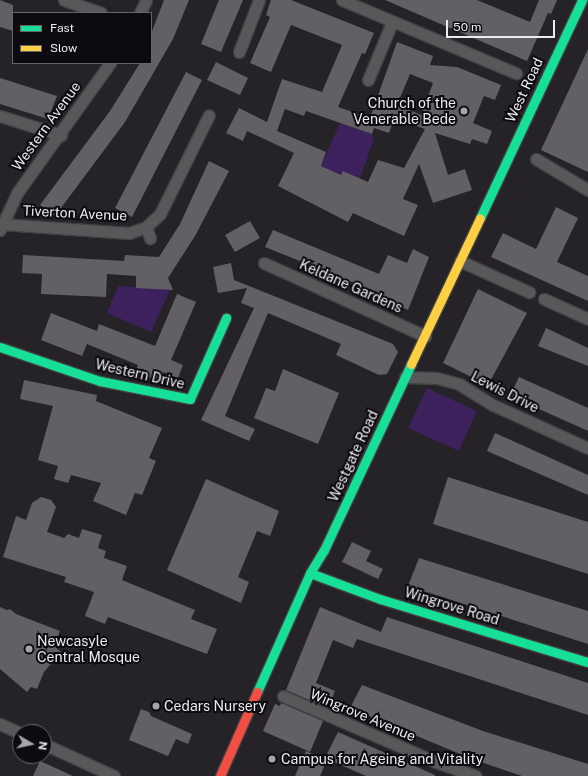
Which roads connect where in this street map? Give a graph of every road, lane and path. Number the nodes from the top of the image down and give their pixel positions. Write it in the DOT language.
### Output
graph roads {
  1 [pos="64,0"];
  2 [pos="146,0"];
  3 [pos="259,0"];
  4 [pos="342,0"];
  5 [pos="582,0"];
  6 [pos="98,12"];
  7 [pos="140,12"];
  8 [pos="392,22"];
  9 [pos="239,52"];
  10 [pos="109,64"];
  11 [pos="516,73"];
  12 [pos="368,80"];
  13 [pos="209,115"];
  14 [pos="0,116"];
  15 [pos="61,135"];
  16 [pos="512,148"];
  17 [pos="536,159"];
  18 [pos="588,190"];
  19 [pos="1,227"];
  20 [pos="146,227"];
  21 [pos="150,238"];
  22 [pos="460,261"];
  23 [pos="264,263"];
  24 [pos="529,292"];
  25 [pos="544,299"];
  26 [pos="226,318"];
  27 [pos="588,319"];
  28 [pos="425,336"];
  29 [pos="0,347"];
  30 [pos="405,377"];
  31 [pos="588,448"];
  32 [pos="310,573"];
  33 [pos="588,662"];
  34 [pos="283,696"];
  35 [pos="0,724"];
  36 [pos="12,729"];
  37 [pos="52,748"];
  38 [pos="114,776"];
  39 [pos="220,776"];
  40 [pos="476,776"];
  1 -- 6 [label="street"];
  2 -- 7 [label="street"];
  3 -- 9 [label="street"];
  4 -- 8 [label="street"];
  5 -- 16 [label="main road, West Road"];
  8 -- 11 [label="street"];
  8 -- 12 [label="street"];
  10 -- 15 [label="street, Western Avenue"];
  13 -- 20 [label="street, Tiverton Avenue"];
  14 -- 15 [label="street"];
  15 -- 19 [label="street, Western Avenue"];
  16 -- 22 [label="main road, Westgate Road"];
  17 -- 18 [label="street"];
  19 -- 20 [label="street, Tiverton Avenue"];
  20 -- 21 [label="street, Tiverton Avenue"];
  22 -- 24 [label="street"];
  22 -- 28 [label="main road, Westgate Road"];
  23 -- 28 [label="street, Keldane Gardens"];
  25 -- 27 [label="street"];
  26 -- 29 [label="main road, Western Drive"];
  28 -- 30 [label="main road, Westgate Road"];
  30 -- 31 [label="street, Lewis Drive"];
  30 -- 32 [label="main road, Westgate Road"];
  32 -- 33 [label="main road, Wingrove Road"];
  32 -- 39 [label="main road, Westgate Road"];
  34 -- 40 [label="street, Wingrove Avenue"];
  35 -- 36 [label="street"];
  37 -- 38 [label="street"];
}
